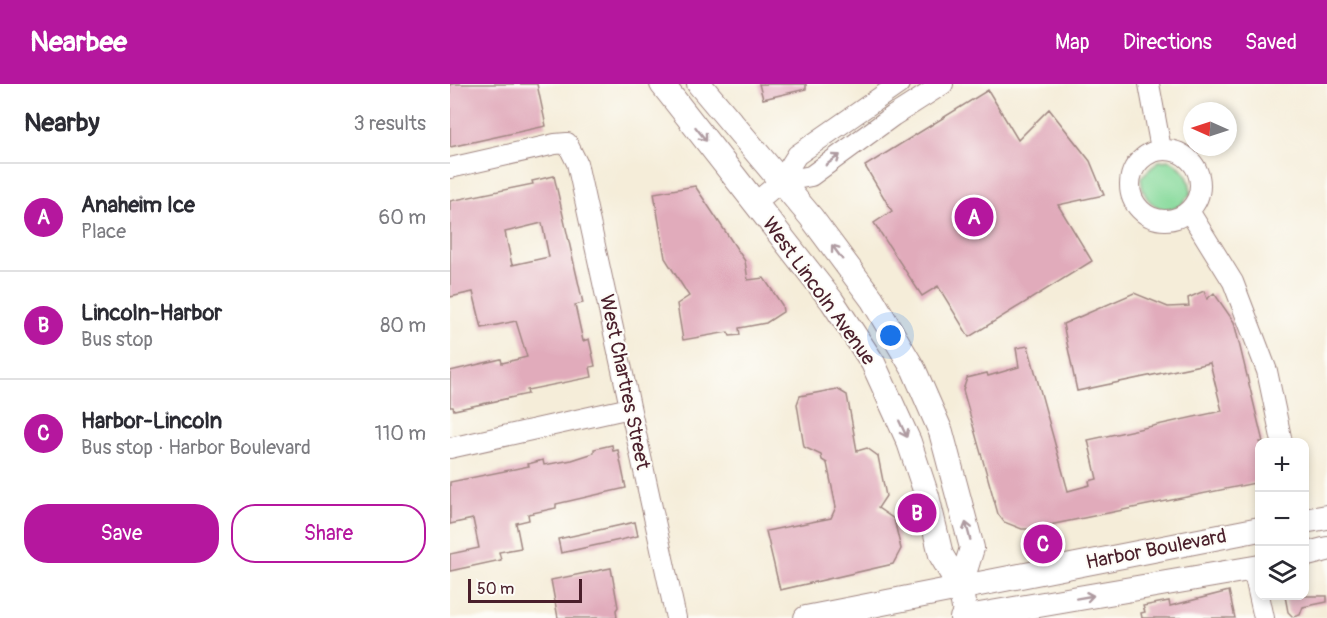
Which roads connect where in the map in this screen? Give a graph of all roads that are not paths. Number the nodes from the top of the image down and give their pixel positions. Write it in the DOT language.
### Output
graph roads {
  1 [pos="662,84"];
  2 [pos="699,84"];
  3 [pos="899,84"];
  4 [pos="943,84"];
  5 [pos="1149,84"];
  6 [pos="1161,149"];
  7 [pos="450,168"];
  8 [pos="780,182"];
  9 [pos="755,203"];
  10 [pos="1189,211"];
  11 [pos="630,408"];
  12 [pos="1281,438"];
  13 [pos="450,448"];
  14 [pos="1327,517"];
  15 [pos="1309,520"];
  16 [pos="1255,530"];
  17 [pos="1327,549"];
  18 [pos="1309,554"];
  19 [pos="1255,568"];
  20 [pos="960,587"];
  21 [pos="1261,600"];
  22 [pos="676,618"];
  23 [pos="806,618"];
  24 [pos="965,618"];
  25 [pos="1264,618"];
  1 -- 9 [label="main road, West Lincoln Avenue, one-way"];
  2 -- 8 [label="main road, West Lincoln Avenue"];
  3 -- 8 [label="street"];
  8 -- 4 [label="street, one-way"];
  5 -- 6 [label="street"];
  6 -- 10 [label="street"];
  6 -- 10 [label="street"];
  7 -- 11 [label="street, West Chartres Street"];
  8 -- 9 [label="street"];
  20 -- 8 [label="main road, West Lincoln Avenue, one-way"];
  9 -- 20 [label="main road, West Lincoln Avenue, one-way"];
  10 -- 12 [label="street"];
  11 -- 13 [label="street"];
  11 -- 22 [label="street, West Chartres Street"];
  14 -- 15 [label="main road"];
  16 -- 20 [label="main road, Harbor Boulevard"];
  17 -- 18 [label="main road"];
  24 -- 19 [label="main road, Harbor Boulevard, one-way"];
  20 -- 23 [label="main road, Harbor Boulevard"];
  20 -- 24 [label="main road, West Lincoln Avenue"];
  21 -- 25 [label="street"];
}
